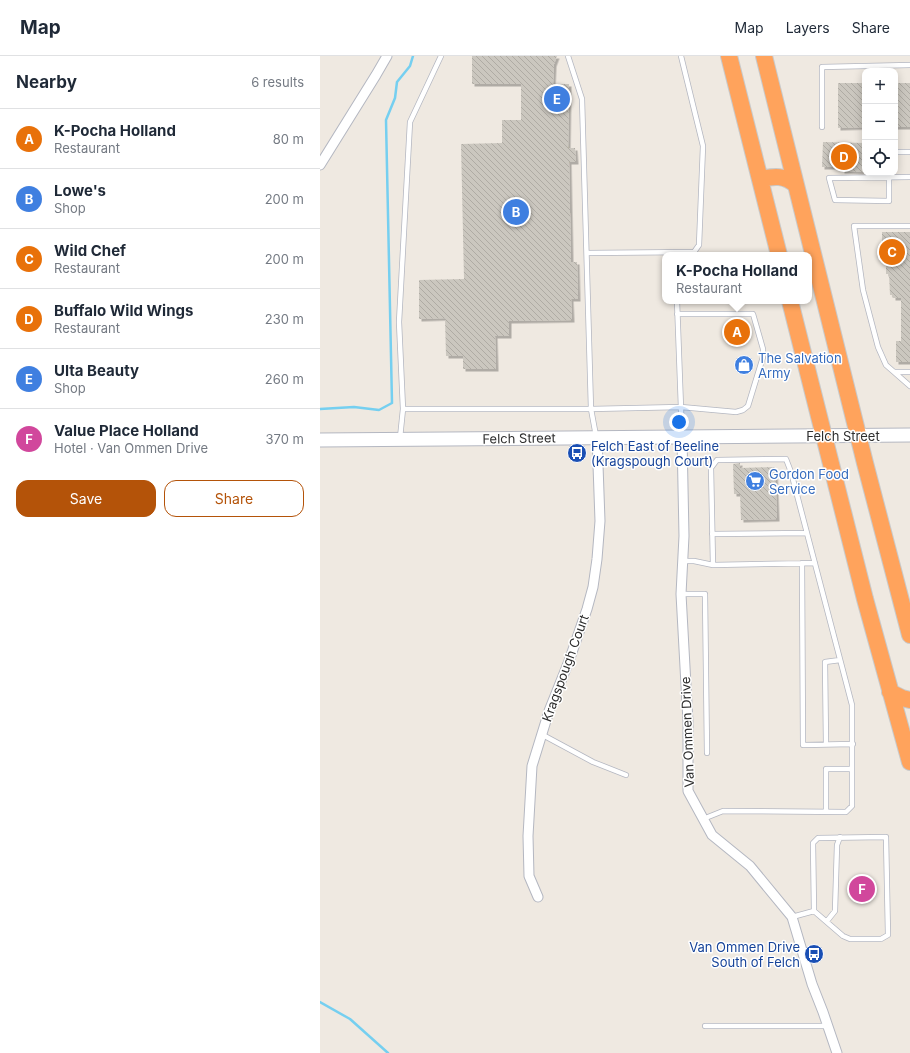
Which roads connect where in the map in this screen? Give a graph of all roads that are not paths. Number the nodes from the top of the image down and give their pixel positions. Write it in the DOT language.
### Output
graph roads {
  1 [pos="387,56"];
  2 [pos="441,56"];
  3 [pos="568,56"];
  4 [pos="680,56"];
  5 [pos="730,56"];
  6 [pos="764,56"];
  7 [pos="910,65"];
  8 [pos="822,127"];
  9 [pos="898,152"];
  10 [pos="910,152"];
  11 [pos="320,165"];
  12 [pos="889,175"];
  13 [pos="898,176"];
  14 [pos="910,177"];
  15 [pos="760,179"];
  16 [pos="796,185"];
  17 [pos="910,226"];
  18 [pos="694,252"];
  19 [pos="778,252"];
  20 [pos="587,253"];
  21 [pos="662,253"];
  22 [pos="677,304"];
  23 [pos="791,304"];
  24 [pos="677,314"];
  25 [pos="895,372"];
  26 [pos="910,372"];
  27 [pos="910,386"];
  28 [pos="681,408"];
  29 [pos="403,409"];
  30 [pos="591,409"];
  31 [pos="910,435"];
  32 [pos="824,436"];
  33 [pos="859,436"];
  34 [pos="597,437"];
  35 [pos="682,437"];
  36 [pos="400,439"];
  37 [pos="320,440"];
  38 [pos="807,533"];
  39 [pos="712,534"];
  40 [pos="683,561"];
  41 [pos="802,563"];
  42 [pos="815,563"];
  43 [pos="713,564"];
  44 [pos="681,594"];
  45 [pos="910,635"];
  46 [pos="840,660"];
  47 [pos="890,692"];
  48 [pos="910,700"];
  49 [pos="541,734"];
  50 [pos="826,744"];
  51 [pos="853,744"];
  52 [pos="707,753"];
  53 [pos="910,762"];
  54 [pos="852,769"];
  55 [pos="626,775"];
  56 [pos="826,812"];
  57 [pos="703,819"];
  58 [pos="840,837"];
  59 [pos="538,897"];
  60 [pos="814,911"];
  61 [pos="792,917"];
  62 [pos="826,921"];
  63 [pos="705,1026"];
  64 [pos="828,1026"];
  65 [pos="837,1053"];
  1 -- 11 [label="street"];
  2 -- 29 [label="lane"];
  3 -- 20 [label="lane"];
  4 -- 18 [label="lane"];
  5 -- 15 [label="highway"];
  6 -- 16 [label="highway"];
  7 -- 8 [label="lane"];
  9 -- 10 [label="lane"];
  12 -- 12 [label="lane"];
  13 -- 14 [label="lane"];
  15 -- 16 [label="highway"];
  15 -- 19 [label="highway"];
  16 -- 33 [label="highway"];
  17 -- 25 [label="lane"];
  20 -- 21 [label="lane"];
  20 -- 30 [label="lane"];
  22 -- 24 [label="lane"];
  23 -- 32 [label="highway"];
  24 -- 28 [label="lane"];
  24 -- 28 [label="lane"];
  25 -- 26 [label="lane"];
  25 -- 27 [label="lane"];
  28 -- 30 [label="lane"];
  28 -- 35 [label="lane"];
  29 -- 30 [label="lane"];
  29 -- 36 [label="lane"];
  30 -- 34 [label="lane"];
  31 -- 33 [label="street, Felch Street"];
  32 -- 33 [label="street, Felch Street"];
  32 -- 35 [label="street, Felch Street"];
  32 -- 47 [label="highway"];
  33 -- 45 [label="highway"];
  34 -- 35 [label="street, Felch Street"];
  34 -- 36 [label="street, Felch Street"];
  34 -- 49 [label="street, Kragspough Court"];
  35 -- 40 [label="street, Van Ommen Drive"];
  36 -- 37 [label="street, Felch Street"];
  38 -- 39 [label="lane"];
  38 -- 39 [label="lane"];
  38 -- 42 [label="lane"];
  39 -- 43 [label="lane"];
  40 -- 43 [label="lane"];
  40 -- 44 [label="street, Van Ommen Drive"];
  41 -- 42 [label="lane"];
  41 -- 43 [label="lane"];
  41 -- 50 [label="lane"];
  42 -- 46 [label="lane"];
  44 -- 52 [label="lane"];
  44 -- 57 [label="street, Van Ommen Drive"];
  46 -- 50 [label="lane"];
  46 -- 51 [label="lane"];
  47 -- 48 [label="highway"];
  47 -- 53 [label="highway"];
  49 -- 55 [label="lane"];
  49 -- 59 [label="street, Kragspough Court"];
  50 -- 51 [label="lane"];
  51 -- 54 [label="lane"];
  54 -- 56 [label="lane"];
  54 -- 56 [label="lane"];
  56 -- 57 [label="lane"];
  57 -- 61 [label="street, Van Ommen Drive"];
  58 -- 60 [label="lane"];
  58 -- 62 [label="lane"];
  58 -- 62 [label="lane"];
  60 -- 61 [label="lane"];
  60 -- 62 [label="lane"];
  61 -- 64 [label="street, Van Ommen Drive"];
  63 -- 64 [label="lane"];
  64 -- 65 [label="street, Van Ommen Drive"];
}
